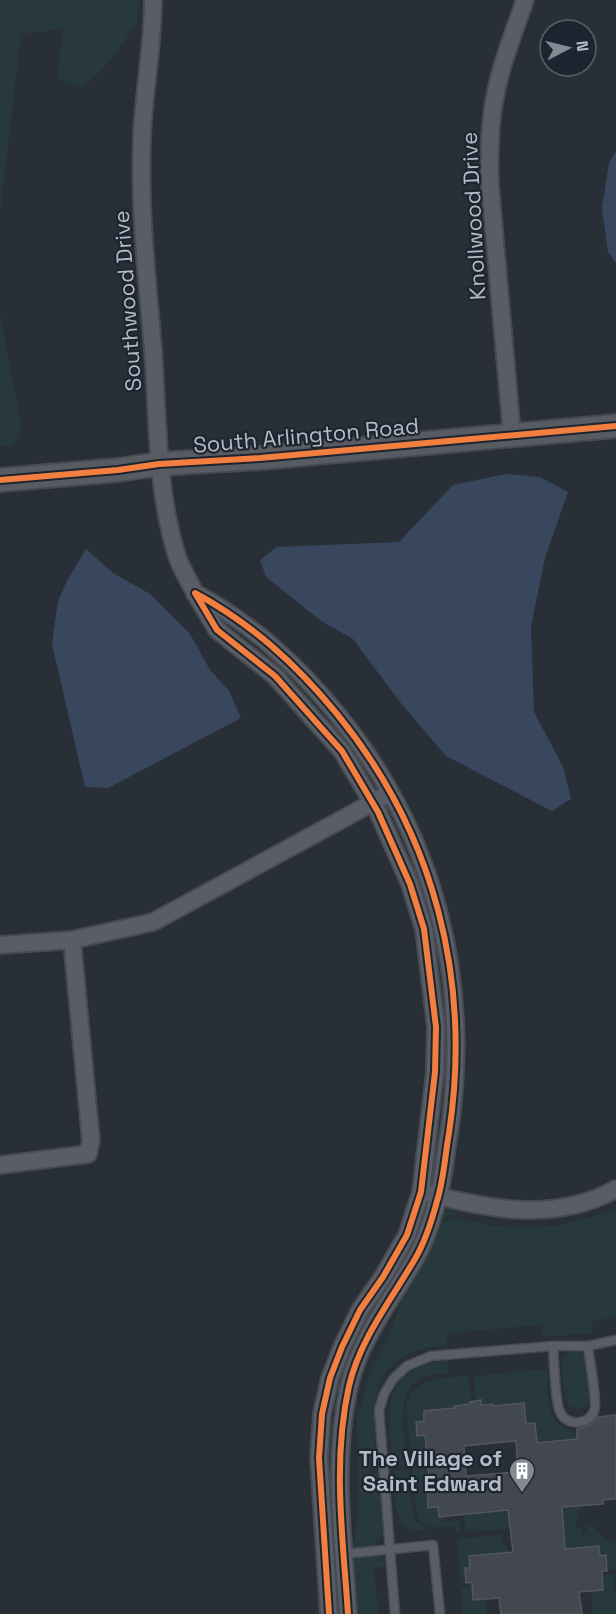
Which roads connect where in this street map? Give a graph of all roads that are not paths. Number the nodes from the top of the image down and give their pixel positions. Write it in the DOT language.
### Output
graph roads {
  1 [pos="153,0"];
  2 [pos="525,0"];
  3 [pos="616,426"];
  4 [pos="512,435"];
  5 [pos="159,465"];
  6 [pos="0,480"];
  7 [pos="195,593"];
  8 [pos="391,792"];
  9 [pos="373,803"];
  10 [pos="72,940"];
  11 [pos="0,945"];
  12 [pos="0,1165"];
  13 [pos="616,1189"];
  14 [pos="421,1192"];
  15 [pos="439,1197"];
  16 [pos="616,1340"];
  17 [pos="553,1346"];
  18 [pos="588,1346"];
  19 [pos="390,1549"];
  20 [pos="344,1554"];
  21 [pos="329,1614"];
  22 [pos="348,1614"];
  23 [pos="395,1614"];
  24 [pos="440,1614"];
  1 -- 5 [label="street, Southwood Drive"];
  2 -- 4 [label="street, Knollwood Drive"];
  3 -- 4 [label="main road, South Arlington Road"];
  4 -- 5 [label="main road, South Arlington Road"];
  5 -- 6 [label="main road, South Arlington Road"];
  5 -- 7 [label="street, Southwood Drive"];
  7 -- 8 [label="street"];
  7 -- 9 [label="street, Southwood Drive"];
  8 -- 9 [label="street"];
  8 -- 15 [label="street"];
  9 -- 10 [label="street"];
  9 -- 14 [label="street, Southwood Drive"];
  10 -- 11 [label="street"];
  10 -- 12 [label="street"];
  13 -- 15 [label="street"];
  14 -- 15 [label="street"];
  14 -- 21 [label="street, Southwood Drive"];
  15 -- 20 [label="street"];
  16 -- 18 [label="lane"];
  17 -- 18 [label="lane"];
  17 -- 18 [label="lane"];
  17 -- 19 [label="lane"];
  19 -- 20 [label="lane"];
  19 -- 23 [label="lane"];
  19 -- 24 [label="lane"];
  20 -- 22 [label="street"];
}
